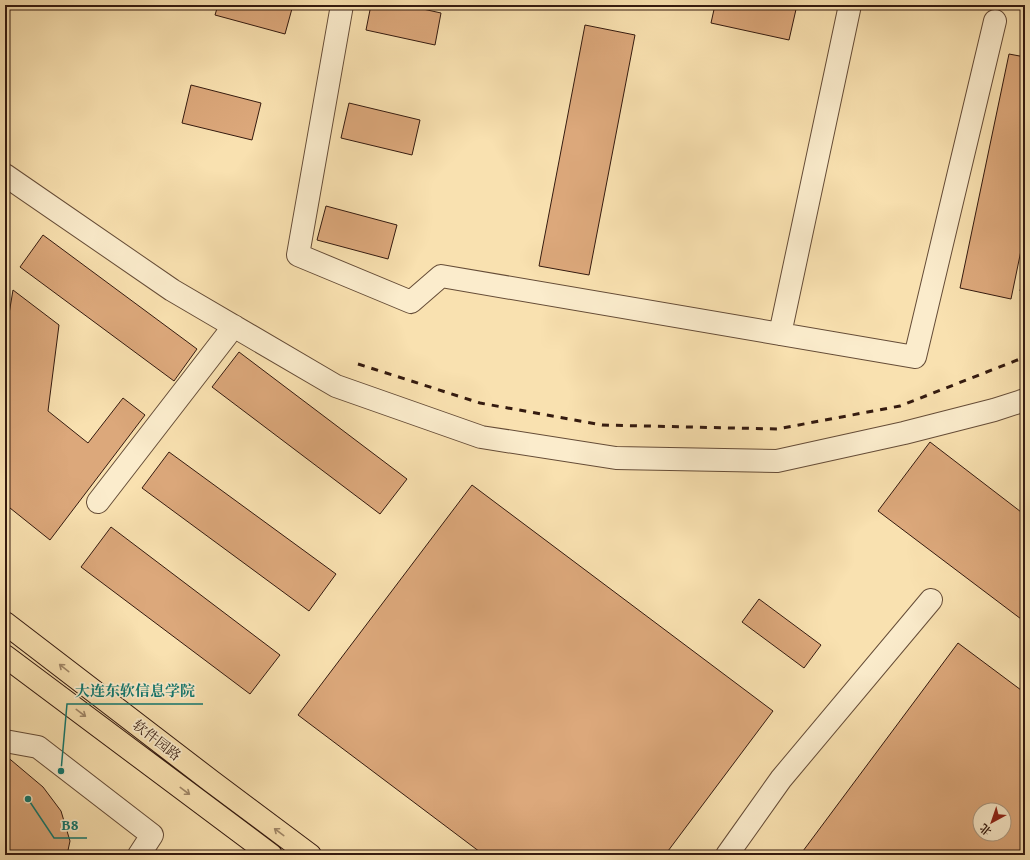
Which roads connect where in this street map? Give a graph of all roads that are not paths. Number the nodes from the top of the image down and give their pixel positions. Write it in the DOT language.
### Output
graph roads {
  1 [pos="342,5"];
  2 [pos="850,5"];
  3 [pos="995,21"];
  4 [pos="5,175"];
  5 [pos="234,326"];
  6 [pos="780,334"];
  7 [pos="1025,400"];
  8 [pos="98,502"];
  9 [pos="931,600"];
  10 [pos="5,624"];
  11 [pos="5,656"];
  12 [pos="5,740"];
  13 [pos="139,855"];
  14 [pos="271,855"];
  15 [pos="310,855"];
  16 [pos="727,855"];
  1 -- 6 [label="street"];
  2 -- 6 [label="street"];
  3 -- 6 [label="street"];
  4 -- 5 [label="street"];
  5 -- 7 [label="street"];
  5 -- 8 [label="street"];
  9 -- 16 [label="street"];
  15 -- 10 [label="main road, 软件园路, one-way"];
  11 -- 14 [label="main road, 软件园路, one-way"];
  12 -- 13 [label="street"];
}
